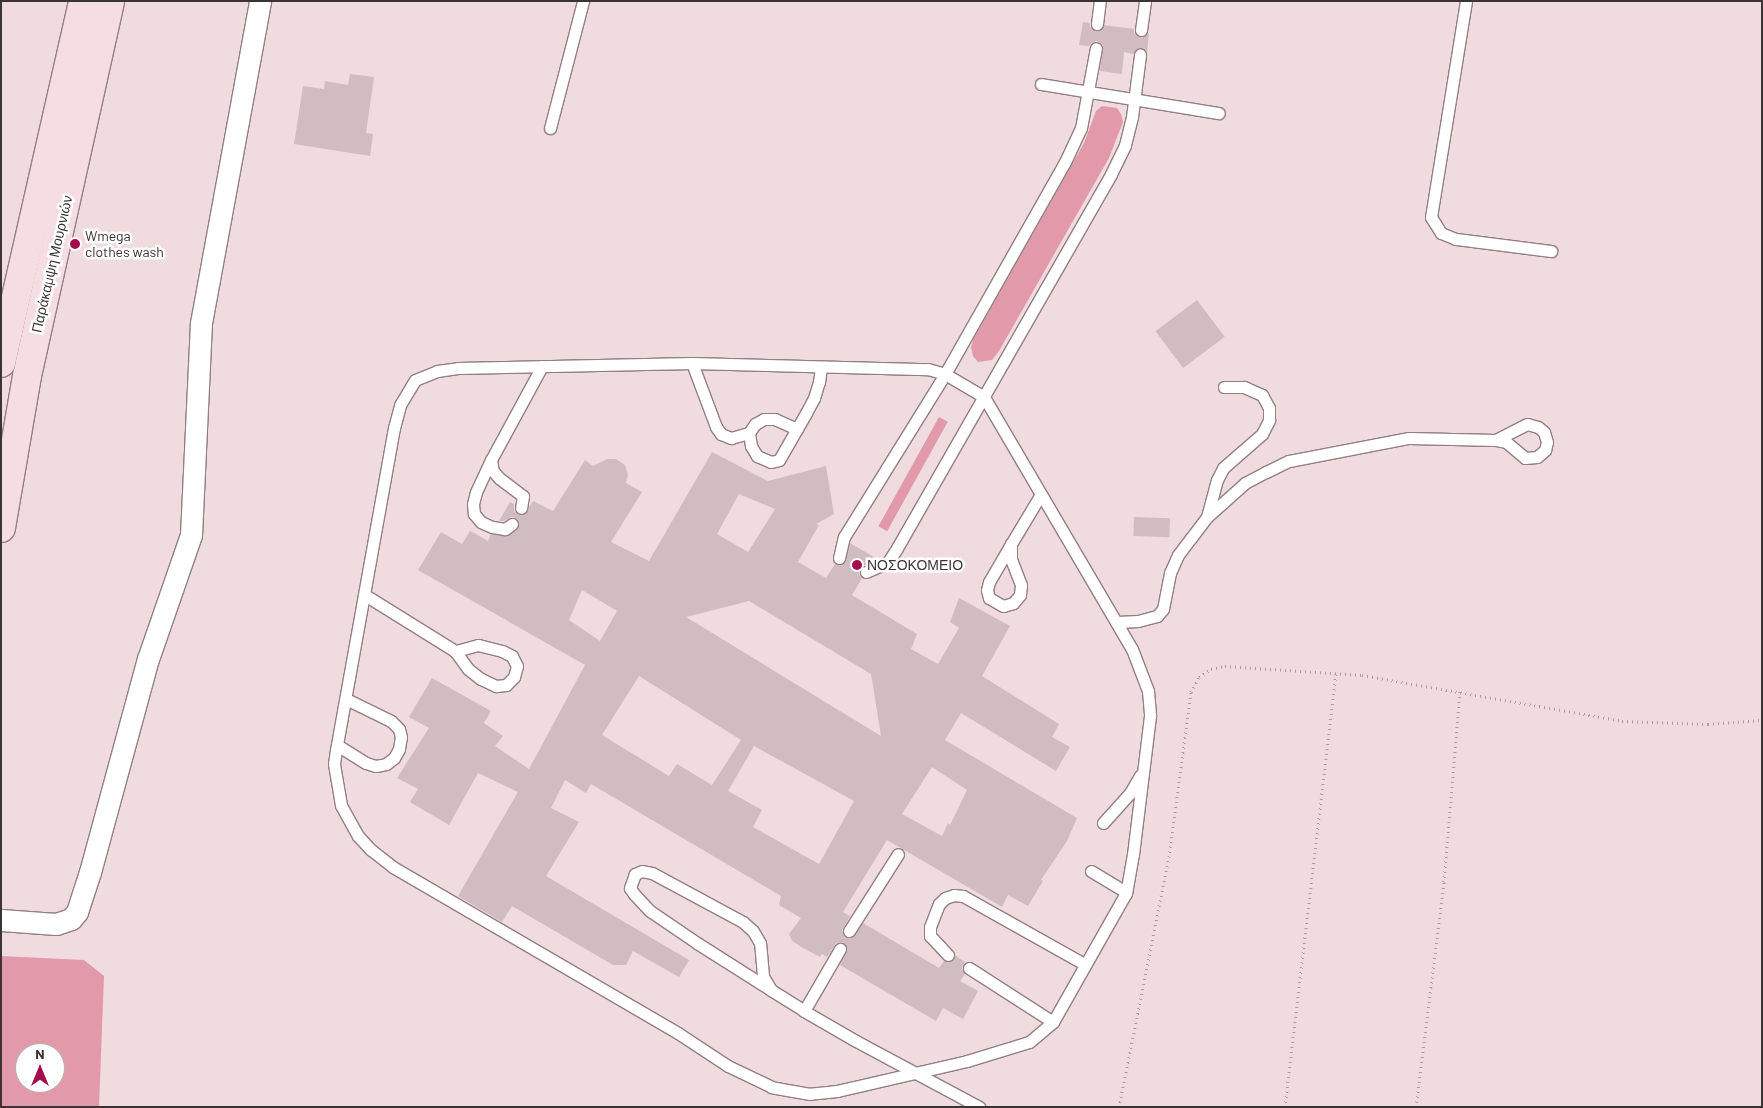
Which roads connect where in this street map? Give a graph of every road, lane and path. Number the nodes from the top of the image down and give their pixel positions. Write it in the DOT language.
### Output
graph roads {
  1 [pos="83,1"];
  2 [pos="110,1"];
  3 [pos="260,1"];
  4 [pos="583,1"];
  5 [pos="1100,1"];
  6 [pos="1145,1"];
  7 [pos="1466,1"];
  8 [pos="1098,24"];
  9 [pos="1141,30"];
  10 [pos="1096,48"];
  11 [pos="1140,55"];
  12 [pos="1041,84"];
  13 [pos="1088,92"];
  14 [pos="1134,99"];
  15 [pos="1219,112"];
  16 [pos="550,128"];
  17 [pos="1550,251"];
  18 [pos="1,363"];
  19 [pos="692,363"];
  20 [pos="542,366"];
  21 [pos="821,368"];
  22 [pos="945,374"];
  23 [pos="1224,387"];
  24 [pos="984,397"];
  25 [pos="796,429"];
  26 [pos="749,433"];
  27 [pos="1496,440"];
  28 [pos="491,460"];
  29 [pos="1041,494"];
  30 [pos="521,508"];
  31 [pos="1207,517"];
  32 [pos="512,524"];
  33 [pos="1,528"];
  34 [pos="1012,544"];
  35 [pos="839,558"];
  36 [pos="866,572"];
  37 [pos="365,595"];
  38 [pos="1118,622"];
  39 [pos="455,651"];
  40 [pos="1336,673"];
  41 [pos="1460,691"];
  42 [pos="346,699"];
  43 [pos="1762,720"];
  44 [pos="337,745"];
  45 [pos="1145,761"];
  46 [pos="1103,823"];
  47 [pos="898,854"];
  48 [pos="1091,871"];
  49 [pos="1126,892"];
  50 [pos="1,920"];
  51 [pos="849,931"];
  52 [pos="840,950"];
  53 [pos="948,955"];
  54 [pos="1084,964"];
  55 [pos="968,968"];
  56 [pos="771,990"];
  57 [pos="804,1011"];
  58 [pos="1053,1022"];
  59 [pos="914,1073"];
  60 [pos="979,1107"];
  61 [pos="1118,1107"];
  62 [pos="1285,1107"];
  63 [pos="1416,1107"];
  1 -- 18 [label="main road, Παράκαμψη Μουρνιών"];
  2 -- 33 [label="main road, Παράκαμψη Μουρνιών"];
  3 -- 50 [label="street"];
  4 -- 16 [label="lane"];
  5 -- 8 [label="lane"];
  6 -- 9 [label="lane"];
  7 -- 17 [label="lane"];
  10 -- 13 [label="lane"];
  11 -- 14 [label="lane"];
  12 -- 13 [label="lane"];
  13 -- 14 [label="lane"];
  13 -- 22 [label="lane"];
  14 -- 15 [label="lane"];
  14 -- 24 [label="lane"];
  19 -- 20 [label="lane"];
  19 -- 21 [label="lane"];
  19 -- 26 [label="lane"];
  20 -- 28 [label="lane"];
  20 -- 37 [label="lane"];
  21 -- 22 [label="lane"];
  21 -- 25 [label="lane"];
  22 -- 24 [label="lane"];
  22 -- 35 [label="lane"];
  23 -- 31 [label="lane"];
  24 -- 29 [label="lane"];
  24 -- 36 [label="lane"];
  25 -- 26 [label="lane"];
  25 -- 26 [label="lane"];
  27 -- 31 [label="lane"];
  28 -- 30 [label="lane"];
  28 -- 32 [label="lane"];
  29 -- 34 [label="lane"];
  29 -- 38 [label="lane"];
  31 -- 38 [label="lane"];
  34 -- 34 [label="lane"];
  37 -- 39 [label="lane"];
  37 -- 42 [label="lane"];
  38 -- 45 [label="lane"];
  39 -- 39 [label="lane"];
  40 -- 41 [label="path"];
  40 -- 61 [label="path"];
  40 -- 62 [label="path"];
  41 -- 43 [label="path"];
  41 -- 63 [label="path"];
  42 -- 44 [label="lane"];
  42 -- 44 [label="lane"];
  44 -- 59 [label="lane"];
  45 -- 46 [label="lane"];
  45 -- 49 [label="lane"];
  47 -- 51 [label="lane"];
  48 -- 49 [label="lane"];
  49 -- 54 [label="lane"];
  52 -- 57 [label="lane"];
  53 -- 54 [label="lane"];
  54 -- 58 [label="lane"];
  55 -- 58 [label="lane"];
  56 -- 56 [label="lane"];
  56 -- 57 [label="lane"];
  57 -- 59 [label="lane"];
  58 -- 59 [label="lane"];
  59 -- 60 [label="lane"];
}
